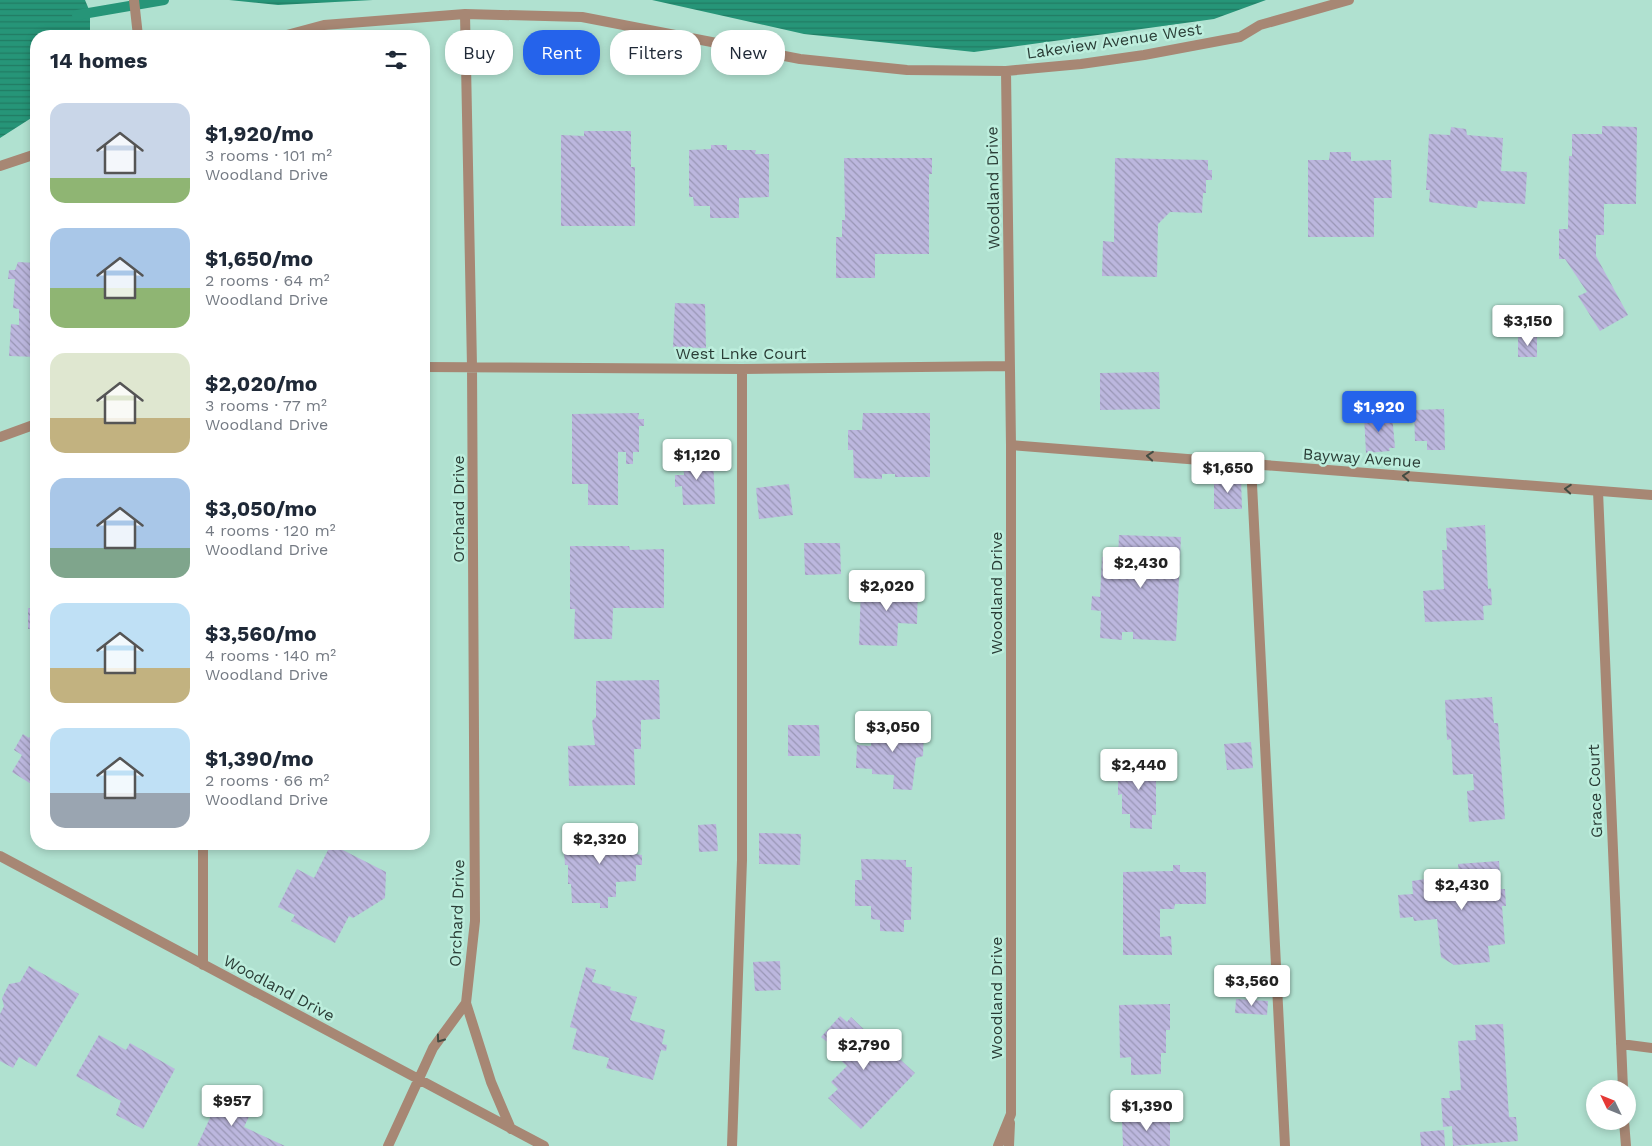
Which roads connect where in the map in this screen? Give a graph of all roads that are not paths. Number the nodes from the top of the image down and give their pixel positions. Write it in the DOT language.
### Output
graph roads {
  1 [pos="134,0"];
  2 [pos="1349,0"];
  3 [pos="464,14"];
  4 [pos="138,30"];
  5 [pos="305,30"];
  6 [pos="1006,71"];
  7 [pos="30,156"];
  8 [pos="0,166"];
  9 [pos="430,366"];
  10 [pos="472,366"];
  11 [pos="1010,366"];
  12 [pos="742,369"];
  13 [pos="30,426"];
  14 [pos="0,437"];
  15 [pos="1011,445"];
  16 [pos="1251,464"];
  17 [pos="1598,491"];
  18 [pos="1652,495"];
  19 [pos="203,850"];
  20 [pos="0,856"];
  21 [pos="203,965"];
  22 [pos="466,1003"];
  23 [pos="1621,1044"];
  24 [pos="1652,1048"];
  25 [pos="420,1079"];
  26 [pos="1623,1080"];
  27 [pos="1011,1114"];
  28 [pos="511,1129"];
  29 [pos="1625,1130"];
  30 [pos="388,1146"];
  31 [pos="544,1146"];
  32 [pos="732,1146"];
  33 [pos="998,1146"];
  34 [pos="1009,1146"];
  35 [pos="1285,1146"];
  36 [pos="1626,1146"];
  1 -- 4 [label="street"];
  2 -- 6 [label="street, Lakeview Avenue West"];
  3 -- 5 [label="street, Lakeview Avenue West"];
  3 -- 6 [label="street, Lakeview Avenue West"];
  3 -- 10 [label="street, Orchard Drive"];
  6 -- 11 [label="street, Woodland Drive"];
  7 -- 8 [label="street"];
  9 -- 10 [label="street, West Lnke Court"];
  10 -- 12 [label="street, West Lnke Court"];
  10 -- 22 [label="street, Orchard Drive"];
  11 -- 12 [label="street, West Lnke Court"];
  11 -- 15 [label="street, Woodland Drive"];
  12 -- 32 [label="street"];
  13 -- 14 [label="street"];
  16 -- 15 [label="street, Bayway Avenue, one-way"];
  15 -- 27 [label="street, Woodland Drive"];
  17 -- 16 [label="street, Bayway Avenue, one-way"];
  16 -- 35 [label="street"];
  17 -- 18 [label="street, Bayway Avenue"];
  17 -- 23 [label="street, Grace Court"];
  19 -- 21 [label="street"];
  20 -- 21 [label="street, Woodland Drive"];
  21 -- 25 [label="street, Woodland Drive"];
  22 -- 25 [label="street, Orchard Drive, one-way"];
  22 -- 28 [label="street, Orchard Drive"];
  23 -- 24 [label="street"];
  23 -- 26 [label="street, Grace Court"];
  25 -- 28 [label="street, Woodland Drive"];
  25 -- 30 [label="street, Orchard Drive"];
  27 -- 33 [label="street, Woodland Drive"];
  27 -- 34 [label="street, Woodland Drive"];
  28 -- 31 [label="street, Woodland Drive"];
  29 -- 36 [label="street"];
}
